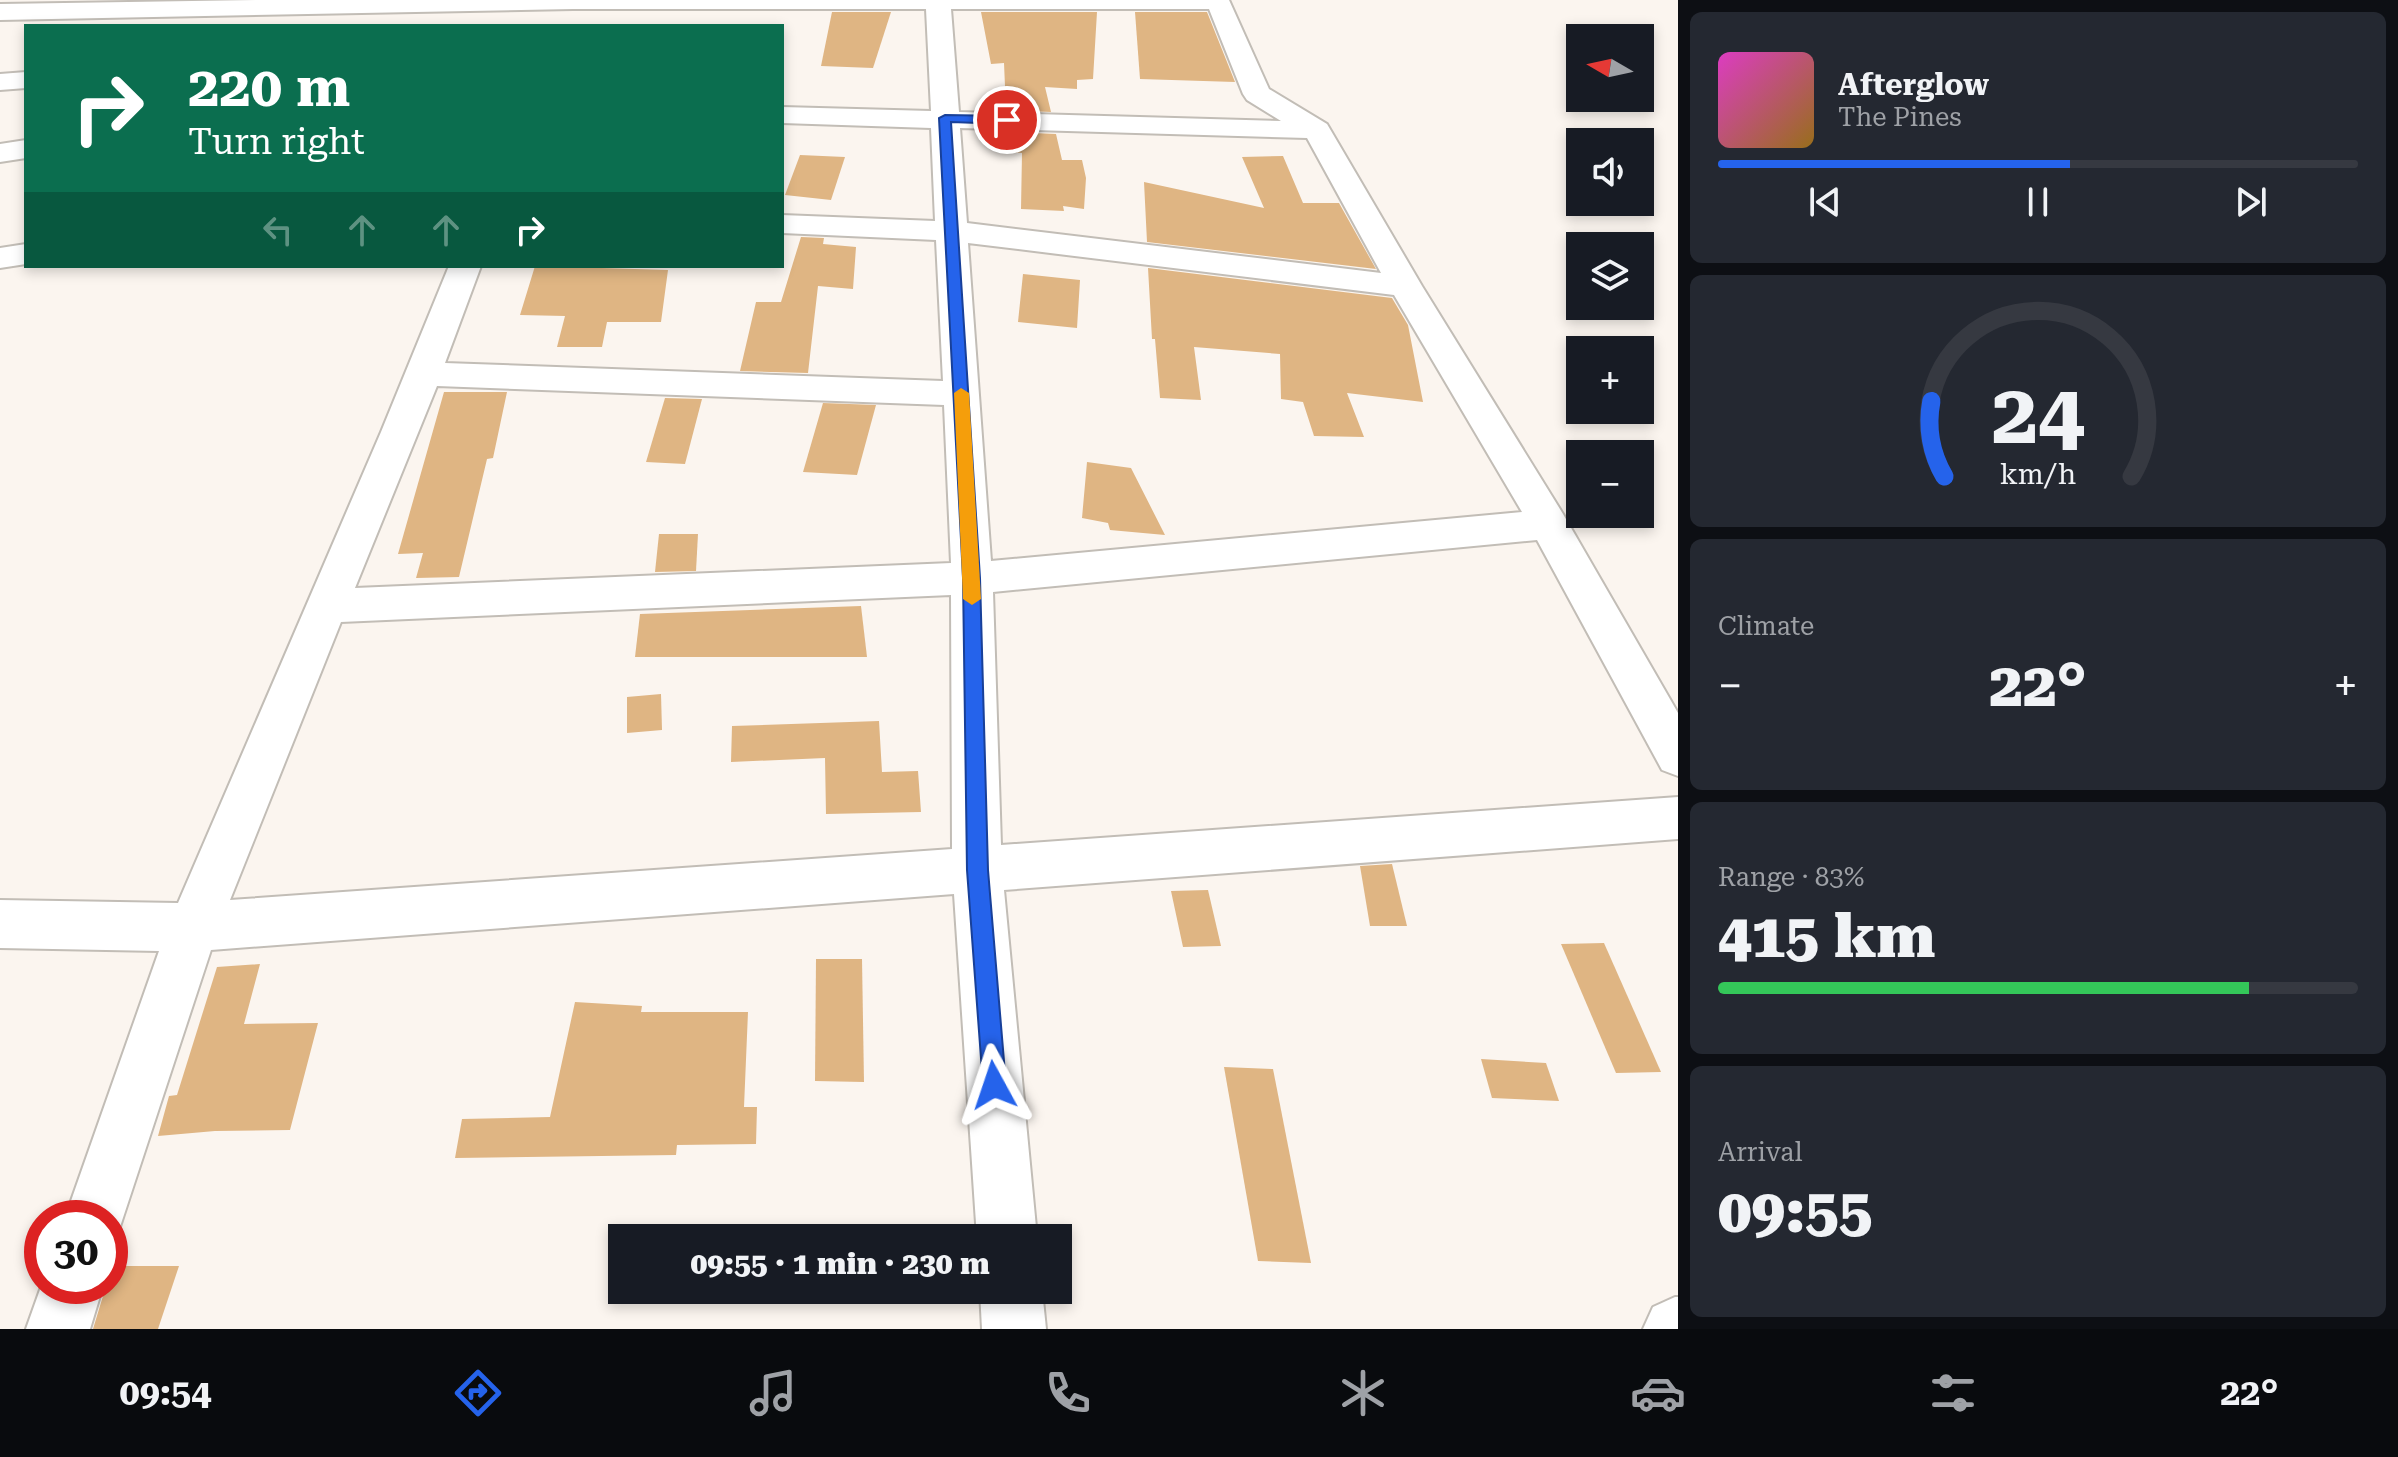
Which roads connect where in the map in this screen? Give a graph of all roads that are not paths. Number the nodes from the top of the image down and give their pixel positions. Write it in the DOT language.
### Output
graph roads {
  1 [pos="1217,1"];
  2 [pos="938,2"];
  3 [pos="571,9"];
  4 [pos="0,12"];
  5 [pos="75,12"];
  6 [pos="24,80"];
  7 [pos="0,82"];
  8 [pos="784,115"];
  9 [pos="945,118"];
  10 [pos="1317,130"];
  11 [pos="24,149"];
  12 [pos="0,153"];
  13 [pos="784,224"];
  14 [pos="951,231"];
  15 [pos="24,254"];
  16 [pos="0,258"];
  17 [pos="464,268"];
  18 [pos="1405,286"];
  19 [pos="426,374"];
  20 [pos="961,394"];
  21 [pos="1549,524"];
  22 [pos="972,578"];
  23 [pos="325,606"];
  24 [pos="1678,756"];
  25 [pos="1678,818"];
  26 [pos="977,870"];
  27 [pos="0,924"];
  28 [pos="193,927"];
  29 [pos="101,1200"];
  30 [pos="1006,1224"];
  31 [pos="66,1304"];
  32 [pos="1012,1304"];
  33 [pos="58,1329"];
  34 [pos="1014,1329"];
  1 -- 2 [label="street"];
  1 -- 10 [label="street"];
  2 -- 3 [label="street"];
  2 -- 9 [label="street"];
  3 -- 5 [label="street"];
  4 -- 5 [label="street"];
  6 -- 7 [label="street"];
  8 -- 9 [label="street"];
  9 -- 10 [label="street"];
  9 -- 14 [label="street"];
  10 -- 18 [label="street"];
  11 -- 12 [label="street"];
  13 -- 14 [label="street"];
  14 -- 18 [label="street"];
  14 -- 20 [label="street"];
  15 -- 16 [label="street"];
  17 -- 19 [label="street"];
  18 -- 21 [label="street"];
  19 -- 20 [label="street"];
  19 -- 23 [label="street"];
  20 -- 22 [label="street"];
  21 -- 22 [label="street"];
  21 -- 24 [label="street"];
  22 -- 23 [label="street"];
  22 -- 26 [label="street"];
  23 -- 28 [label="street"];
  25 -- 26 [label="street"];
  26 -- 28 [label="street"];
  26 -- 30 [label="street"];
  27 -- 28 [label="street"];
  28 -- 29 [label="street"];
  31 -- 33 [label="street"];
  32 -- 34 [label="street"];
}
